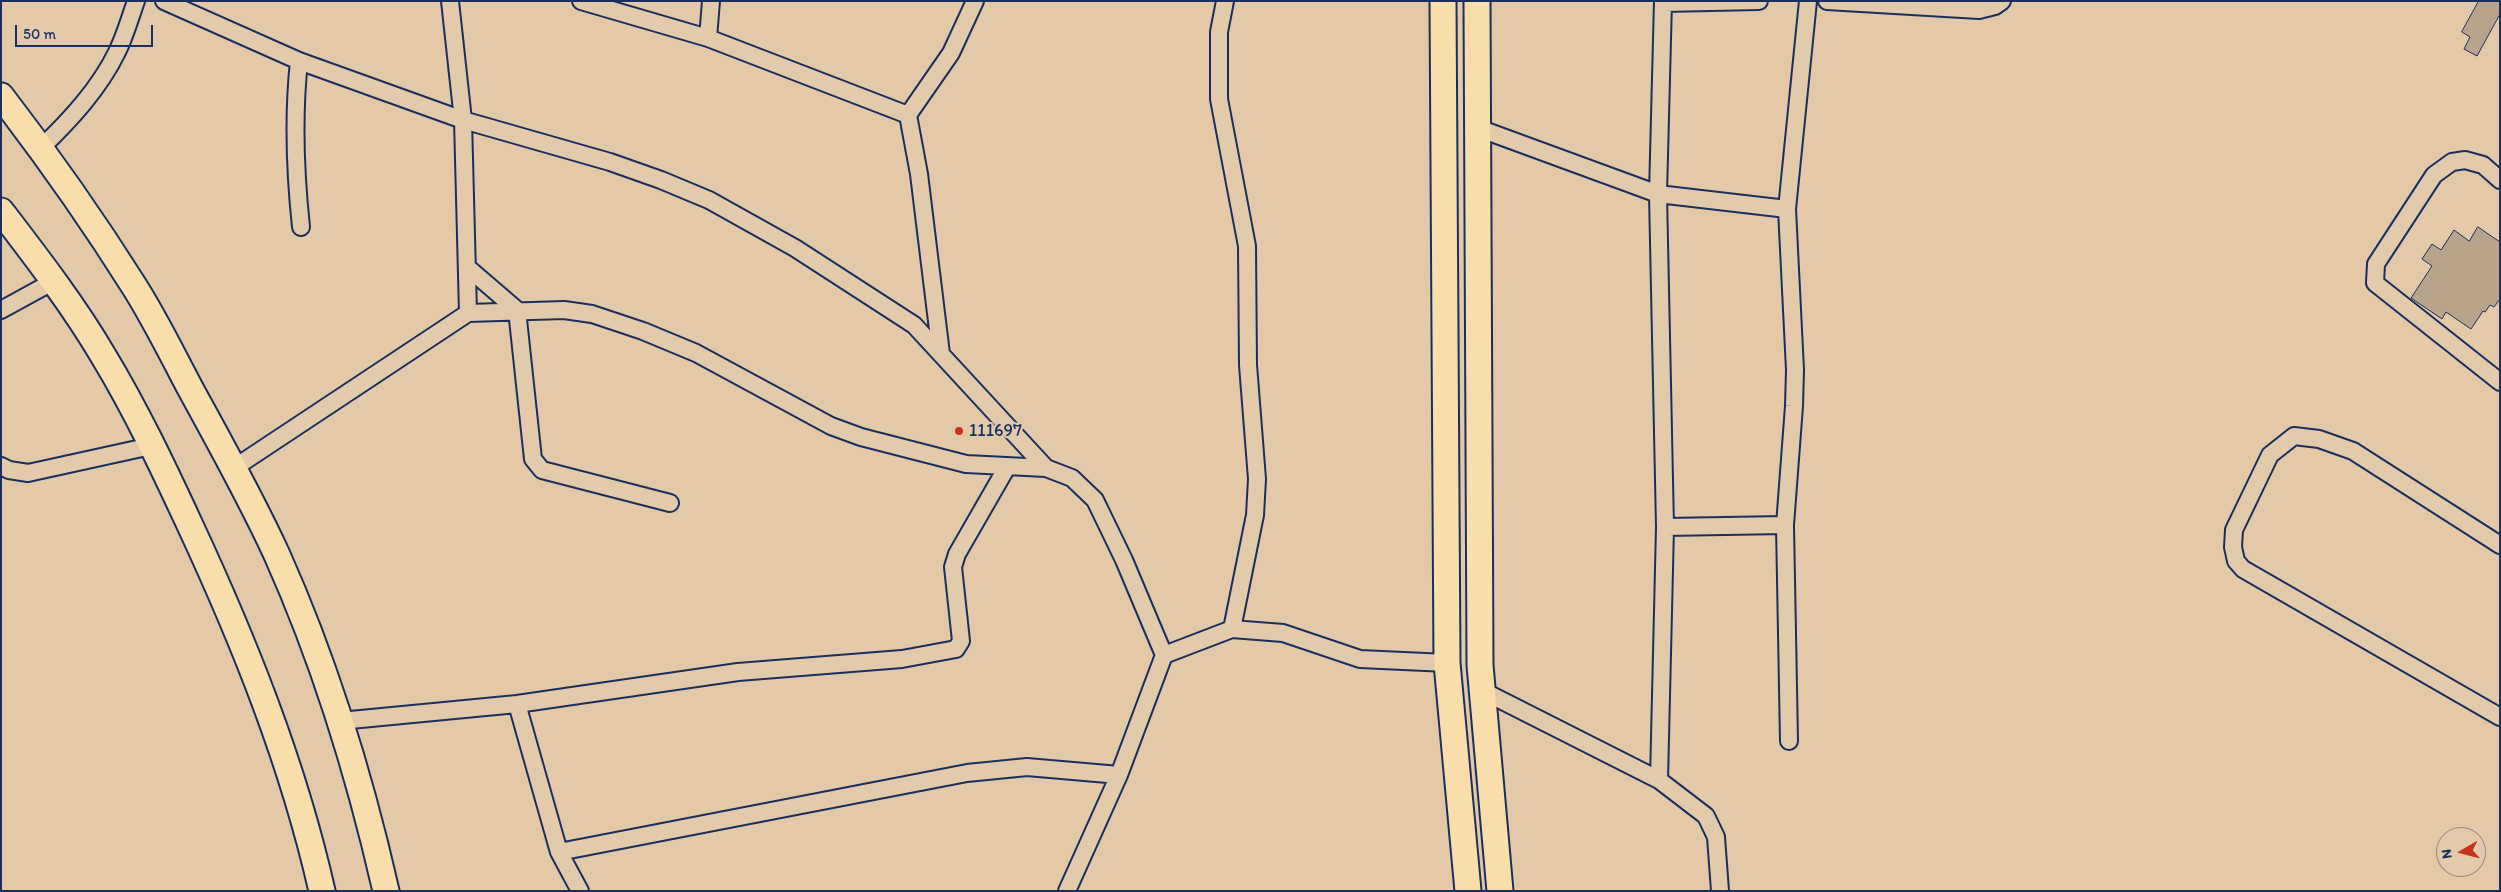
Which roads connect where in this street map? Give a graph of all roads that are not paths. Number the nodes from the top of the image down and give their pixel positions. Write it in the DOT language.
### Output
graph roads {
  1 [pos="136,1"];
  2 [pos="164,1"];
  3 [pos="450,1"];
  4 [pos="581,1"];
  5 [pos="711,1"];
  6 [pos="975,1"];
  7 [pos="1225,1"];
  8 [pos="1443,1"];
  9 [pos="1477,1"];
  10 [pos="1759,1"];
  11 [pos="1808,1"];
  12 [pos="1827,1"];
  13 [pos="2002,1"];
  14 [pos="1663,2"];
  15 [pos="708,38"];
  16 [pos="298,61"];
  17 [pos="1,96"];
  18 [pos="908,115"];
  19 [pos="463,120"];
  20 [pos="1478,128"];
  21 [pos="41,148"];
  22 [pos="2500,180"];
  23 [pos="1658,194"];
  24 [pos="1787,209"];
  25 [pos="1,211"];
  26 [pos="301,227"];
  27 [pos="467,267"];
  28 [pos="54,281"];
  29 [pos="1,310"];
  30 [pos="517,310"];
  31 [pos="468,313"];
  32 [pos="941,354"];
  33 [pos="2500,382"];
  34 [pos="151,446"];
  35 [pos="1,466"];
  36 [pos="1007,467"];
  37 [pos="234,468"];
  38 [pos="1046,468"];
  39 [pos="670,503"];
  40 [pos="1785,525"];
  41 [pos="1665,527"];
  42 [pos="2500,545"];
  43 [pos="1232,629"];
  44 [pos="1164,655"];
  45 [pos="1447,664"];
  46 [pos="1481,690"];
  47 [pos="517,704"];
  48 [pos="2500,717"];
  49 [pos="340,721"];
  50 [pos="1789,741"];
  51 [pos="1119,775"];
  52 [pos="1659,780"];
  53 [pos="559,852"];
  54 [pos="322,891"];
  55 [pos="386,891"];
  56 [pos="580,891"];
  57 [pos="1067,891"];
  58 [pos="1468,891"];
  59 [pos="1500,891"];
  60 [pos="1720,891"];
  1 -- 21 [label="street"];
  2 -- 16 [label="street"];
  3 -- 19 [label="street"];
  4 -- 15 [label="street"];
  5 -- 15 [label="street"];
  6 -- 18 [label="street"];
  7 -- 43 [label="street"];
  8 -- 45 [label="main road"];
  9 -- 20 [label="main road"];
  10 -- 14 [label="street"];
  11 -- 24 [label="street"];
  12 -- 13 [label="street"];
  14 -- 23 [label="street"];
  15 -- 18 [label="street"];
  16 -- 19 [label="street"];
  16 -- 26 [label="street"];
  17 -- 21 [label="main road"];
  18 -- 32 [label="street"];
  19 -- 27 [label="street"];
  19 -- 32 [label="street"];
  20 -- 23 [label="street"];
  20 -- 46 [label="main road"];
  21 -- 37 [label="main road"];
  22 -- 33 [label="street"];
  23 -- 24 [label="street"];
  23 -- 41 [label="street"];
  24 -- 40 [label="street"];
  25 -- 28 [label="main road"];
  27 -- 30 [label="street"];
  27 -- 31 [label="street"];
  28 -- 29 [label="street"];
  28 -- 34 [label="main road"];
  30 -- 31 [label="street"];
  30 -- 36 [label="street"];
  30 -- 39 [label="street"];
  31 -- 37 [label="street"];
  32 -- 38 [label="street"];
  34 -- 35 [label="street"];
  34 -- 54 [label="main road"];
  36 -- 38 [label="street"];
  36 -- 47 [label="street"];
  37 -- 49 [label="main road"];
  38 -- 44 [label="street"];
  40 -- 41 [label="street"];
  40 -- 50 [label="street"];
  41 -- 52 [label="street"];
  42 -- 48 [label="street"];
  43 -- 44 [label="street"];
  43 -- 45 [label="street"];
  44 -- 51 [label="street"];
  45 -- 58 [label="main road"];
  46 -- 52 [label="street"];
  46 -- 59 [label="main road"];
  47 -- 49 [label="street"];
  47 -- 53 [label="street"];
  49 -- 55 [label="main road"];
  51 -- 53 [label="street"];
  51 -- 57 [label="street"];
  52 -- 60 [label="street"];
  53 -- 56 [label="street"];
}
